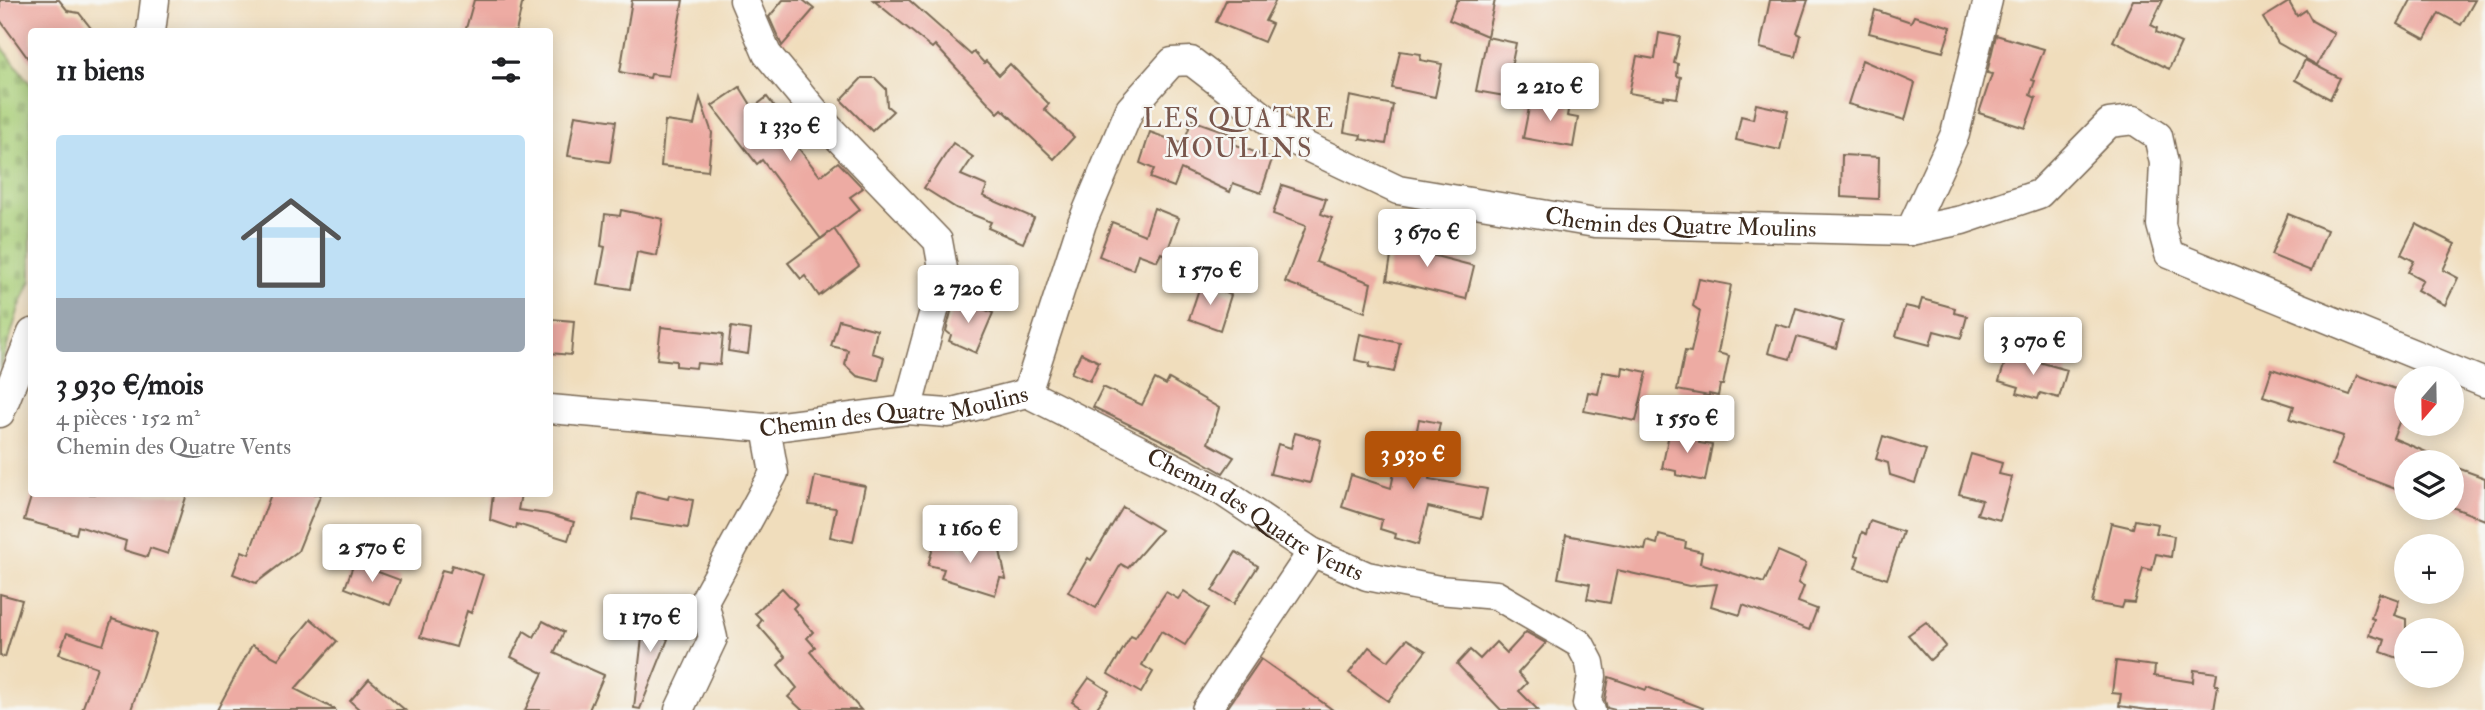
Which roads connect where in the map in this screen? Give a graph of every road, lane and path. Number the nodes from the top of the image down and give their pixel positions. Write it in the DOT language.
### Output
graph roads {
  1 [pos="155,0"];
  2 [pos="744,0"];
  3 [pos="1989,0"];
  4 [pos="152,28"];
  5 [pos="1910,231"];
  6 [pos="28,344"];
  7 [pos="2485,383"];
  8 [pos="1027,393"];
  9 [pos="553,409"];
  10 [pos="907,410"];
  11 [pos="0,413"];
  12 [pos="766,428"];
  13 [pos="1312,552"];
  14 [pos="679,710"];
  15 [pos="1206,710"];
  16 [pos="1591,710"];
  1 -- 4 [label="street"];
  2 -- 10 [label="street"];
  3 -- 5 [label="street"];
  5 -- 7 [label="street, Chemin des Quatre Moulins"];
  5 -- 8 [label="street, Chemin des Quatre Moulins"];
  6 -- 11 [label="street"];
  8 -- 10 [label="street, Chemin des Quatre Moulins"];
  8 -- 13 [label="street, Chemin des Quatre Vents"];
  9 -- 12 [label="street, Chemin des Quatre Moulins"];
  10 -- 12 [label="street, Chemin des Quatre Moulins"];
  12 -- 14 [label="street"];
  13 -- 15 [label="street"];
  13 -- 16 [label="street, Chemin des Quatre Vents"];
}
